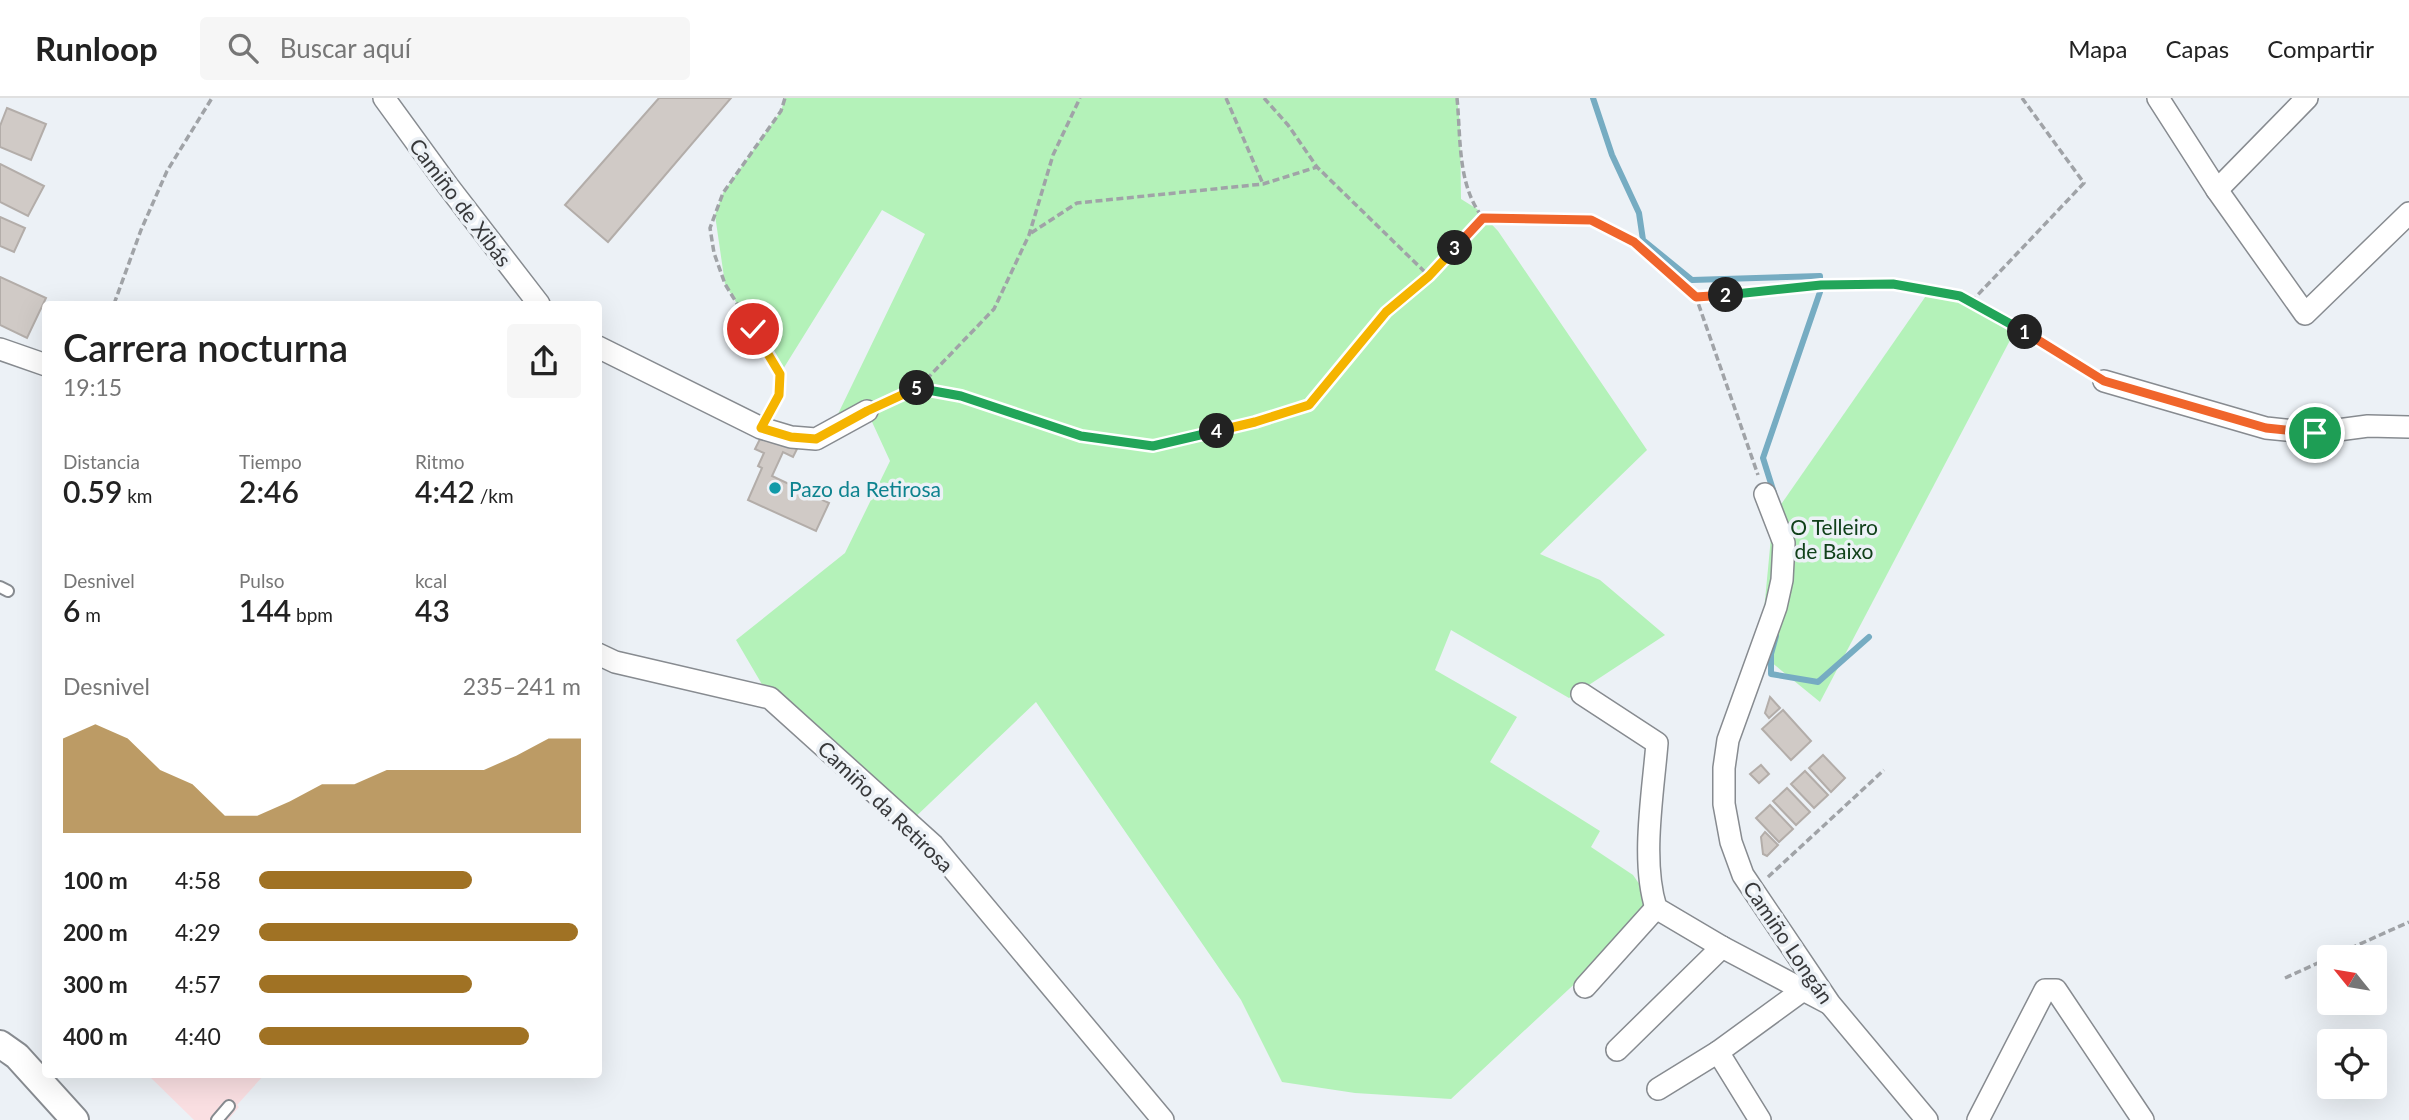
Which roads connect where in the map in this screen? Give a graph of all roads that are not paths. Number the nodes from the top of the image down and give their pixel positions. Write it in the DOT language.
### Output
graph roads {
  1 [pos="384,98"];
  2 [pos="2158,98"];
  3 [pos="2307,98"];
  4 [pos="2217,191"];
  5 [pos="2409,213"];
  6 [pos="537,301"];
  7 [pos="0,349"];
  8 [pos="602,349"];
  9 [pos="42,364"];
  10 [pos="2104,381"];
  11 [pos="867,411"];
  12 [pos="2409,427"];
  13 [pos="1765,494"];
  14 [pos="602,656"];
  15 [pos="1582,694"];
  16 [pos="1656,908"];
  17 [pos="1721,947"];
  18 [pos="1585,987"];
  19 [pos="1803,990"];
  20 [pos="1830,1004"];
  21 [pos="0,1044"];
  22 [pos="1617,1050"];
  23 [pos="1718,1052"];
  24 [pos="1658,1089"];
  25 [pos="229,1107"];
  26 [pos="75,1120"];
  27 [pos="217,1120"];
  28 [pos="1163,1120"];
  29 [pos="1760,1120"];
  30 [pos="1927,1120"];
  31 [pos="1978,1120"];
  32 [pos="2143,1120"];
  1 -- 6 [label="street, Camiño de Xibás"];
  2 -- 4 [label="street"];
  3 -- 4 [label="street"];
  4 -- 5 [label="street"];
  7 -- 9 [label="street"];
  8 -- 11 [label="street"];
  10 -- 12 [label="street"];
  13 -- 20 [label="street, Camiño Longán"];
  14 -- 28 [label="street, Camiño da Retirosa"];
  15 -- 16 [label="street"];
  16 -- 17 [label="street"];
  16 -- 18 [label="street"];
  17 -- 19 [label="street"];
  17 -- 22 [label="street"];
  19 -- 20 [label="street"];
  19 -- 23 [label="street"];
  20 -- 30 [label="street, Camiño Longán"];
  21 -- 26 [label="street"];
  23 -- 24 [label="street"];
  23 -- 29 [label="street"];
  25 -- 27 [label="lane"];
  31 -- 32 [label="street"];
}
